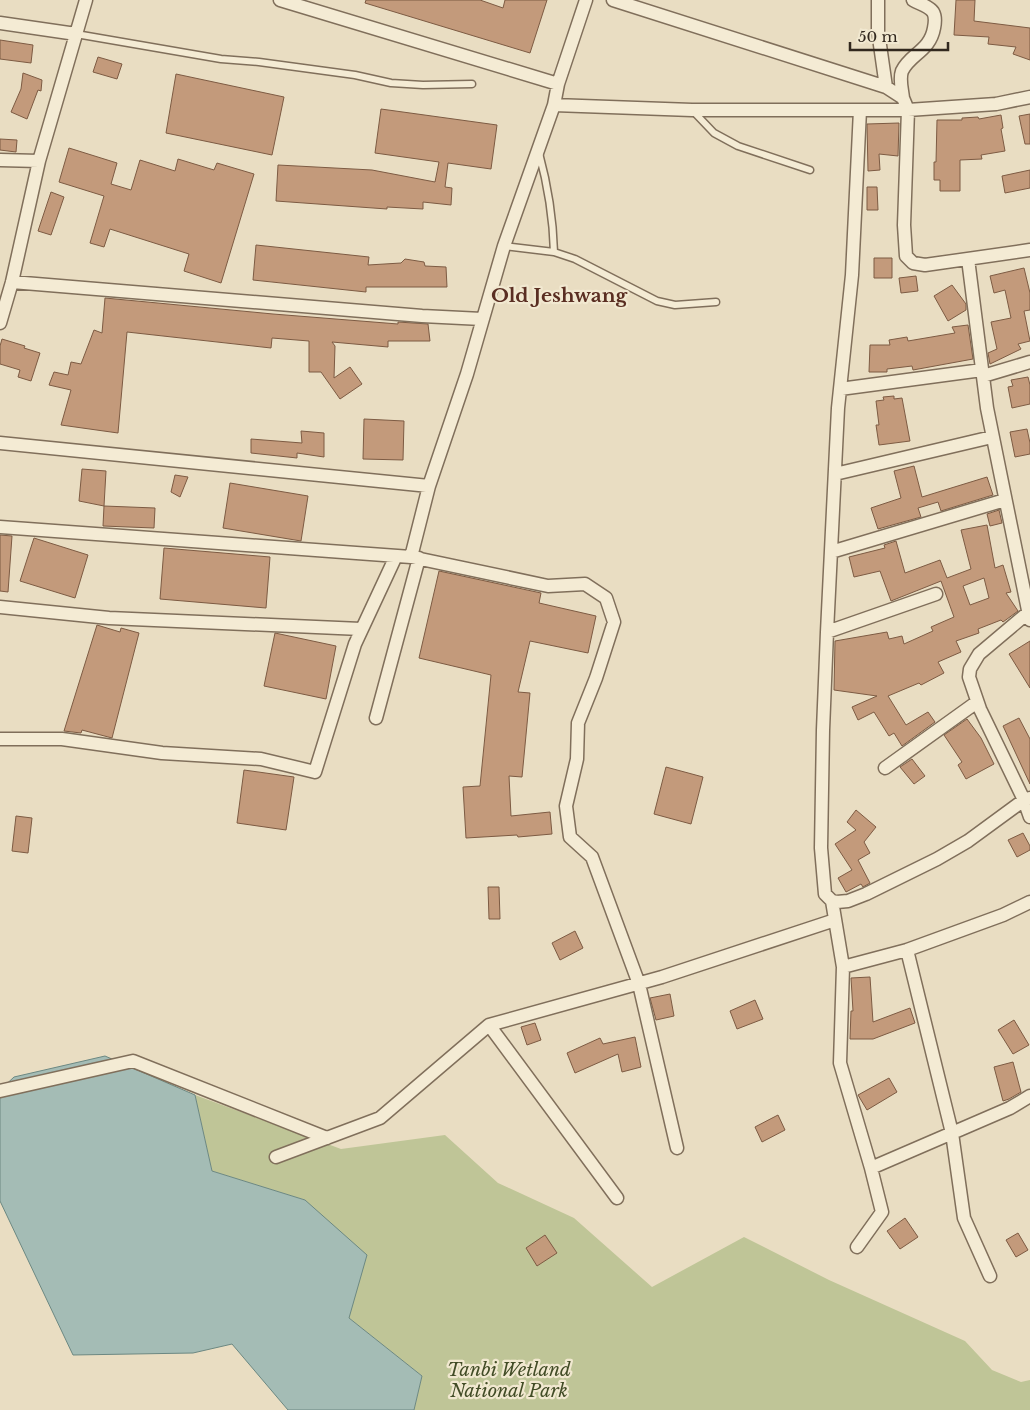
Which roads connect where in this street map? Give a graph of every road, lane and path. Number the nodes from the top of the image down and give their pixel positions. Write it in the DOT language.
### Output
graph roads {
  1 [pos="86,0"];
  2 [pos="280,0"];
  3 [pos="586,0"];
  4 [pos="613,0"];
  5 [pos="878,0"];
  6 [pos="913,0"];
  7 [pos="0,23"];
  8 [pos="76,34"];
  9 [pos="472,84"];
  10 [pos="558,84"];
  11 [pos="886,87"];
  12 [pos="903,98"];
  13 [pos="1030,98"];
  14 [pos="554,106"];
  15 [pos="692,110"];
  16 [pos="860,110"];
  17 [pos="908,110"];
  18 [pos="538,149"];
  19 [pos="0,160"];
  20 [pos="39,161"];
  21 [pos="810,170"];
  22 [pos="504,246"];
  23 [pos="554,252"];
  24 [pos="1029,252"];
  25 [pos="968,259"];
  26 [pos="12,282"];
  27 [pos="716,302"];
  28 [pos="482,319"];
  29 [pos="0,323"];
  30 [pos="1030,362"];
  31 [pos="982,373"];
  32 [pos="840,390"];
  33 [pos="992,437"];
  34 [pos="0,443"];
  35 [pos="835,474"];
  36 [pos="429,486"];
  37 [pos="1005,500"];
  38 [pos="0,527"];
  39 [pos="830,552"];
  40 [pos="396,556"];
  41 [pos="415,558"];
  42 [pos="936,594"];
  43 [pos="0,607"];
  44 [pos="1029,615"];
  45 [pos="361,629"];
  46 [pos="827,632"];
  47 [pos="977,702"];
  48 [pos="376,718"];
  49 [pos="0,739"];
  50 [pos="885,768"];
  51 [pos="1027,799"];
  52 [pos="1030,817"];
  53 [pos="832,901"];
  54 [pos="1030,902"];
  55 [pos="835,920"];
  56 [pos="907,950"];
  57 [pos="842,967"];
  58 [pos="639,984"];
  59 [pos="489,1025"];
  60 [pos="0,1091"];
  61 [pos="1030,1096"];
  62 [pos="952,1133"];
  63 [pos="327,1138"];
  64 [pos="677,1148"];
  65 [pos="276,1157"];
  66 [pos="871,1168"];
  67 [pos="617,1198"];
  68 [pos="858,1246"];
  69 [pos="990,1276"];
  1 -- 8 [label="street"];
  2 -- 10 [label="street"];
  3 -- 10 [label="street"];
  4 -- 11 [label="street"];
  5 -- 11 [label="street"];
  6 -- 12 [label="street"];
  7 -- 8 [label="street"];
  8 -- 9 [label="lane"];
  8 -- 20 [label="street"];
  10 -- 14 [label="street"];
  11 -- 12 [label="street"];
  12 -- 17 [label="street"];
  13 -- 17 [label="street"];
  14 -- 15 [label="street"];
  14 -- 18 [label="street"];
  15 -- 16 [label="street"];
  15 -- 21 [label="lane"];
  16 -- 17 [label="street"];
  16 -- 32 [label="street"];
  17 -- 25 [label="street"];
  18 -- 22 [label="street"];
  18 -- 23 [label="lane"];
  19 -- 20 [label="street"];
  20 -- 26 [label="street"];
  22 -- 23 [label="lane"];
  22 -- 28 [label="street"];
  23 -- 27 [label="lane"];
  24 -- 25 [label="street"];
  25 -- 31 [label="street"];
  26 -- 28 [label="street"];
  26 -- 29 [label="street"];
  28 -- 36 [label="street"];
  30 -- 31 [label="street"];
  31 -- 32 [label="street"];
  31 -- 33 [label="street"];
  32 -- 35 [label="street"];
  33 -- 35 [label="street"];
  33 -- 37 [label="street"];
  34 -- 36 [label="street"];
  35 -- 39 [label="street"];
  36 -- 41 [label="street"];
  37 -- 39 [label="street"];
  37 -- 44 [label="street"];
  38 -- 40 [label="street"];
  39 -- 46 [label="street"];
  40 -- 41 [label="street"];
  40 -- 45 [label="street"];
  41 -- 48 [label="street"];
  41 -- 58 [label="street"];
  42 -- 46 [label="street"];
  43 -- 45 [label="street"];
  44 -- 47 [label="street"];
  45 -- 49 [label="street"];
  46 -- 53 [label="street"];
  47 -- 50 [label="street"];
  47 -- 51 [label="street"];
  51 -- 52 [label="street"];
  51 -- 53 [label="street"];
  53 -- 55 [label="street"];
  54 -- 56 [label="street"];
  55 -- 57 [label="street"];
  55 -- 58 [label="street"];
  56 -- 57 [label="street"];
  56 -- 62 [label="street"];
  57 -- 66 [label="street"];
  58 -- 59 [label="street"];
  58 -- 64 [label="street"];
  59 -- 63 [label="street"];
  59 -- 67 [label="street"];
  60 -- 63 [label="street"];
  61 -- 62 [label="street"];
  62 -- 66 [label="street"];
  62 -- 69 [label="street"];
  63 -- 65 [label="street"];
  66 -- 68 [label="street"];
}
